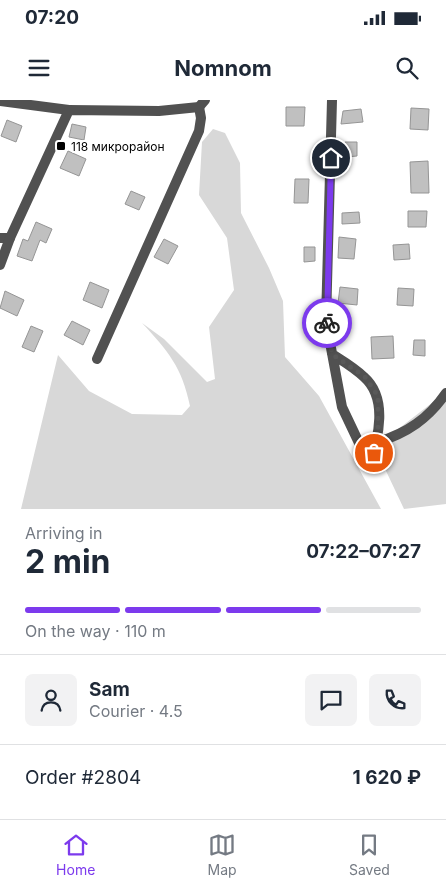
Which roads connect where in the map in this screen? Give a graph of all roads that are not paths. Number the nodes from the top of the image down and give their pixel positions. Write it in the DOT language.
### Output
graph roads {
  1 [pos="332,100"];
  2 [pos="0,101"];
  3 [pos="202,104"];
  4 [pos="69,110"];
  5 [pos="5,238"];
  6 [pos="0,265"];
  7 [pos="332,354"];
  8 [pos="97,359"];
  9 [pos="446,393"];
  10 [pos="378,442"];
  1 -- 7 [label="street"];
  2 -- 4 [label="street"];
  3 -- 4 [label="street"];
  3 -- 8 [label="street"];
  4 -- 5 [label="street"];
  5 -- 6 [label="street"];
  7 -- 10 [label="street"];
  7 -- 10 [label="street"];
  9 -- 10 [label="street"];
}
